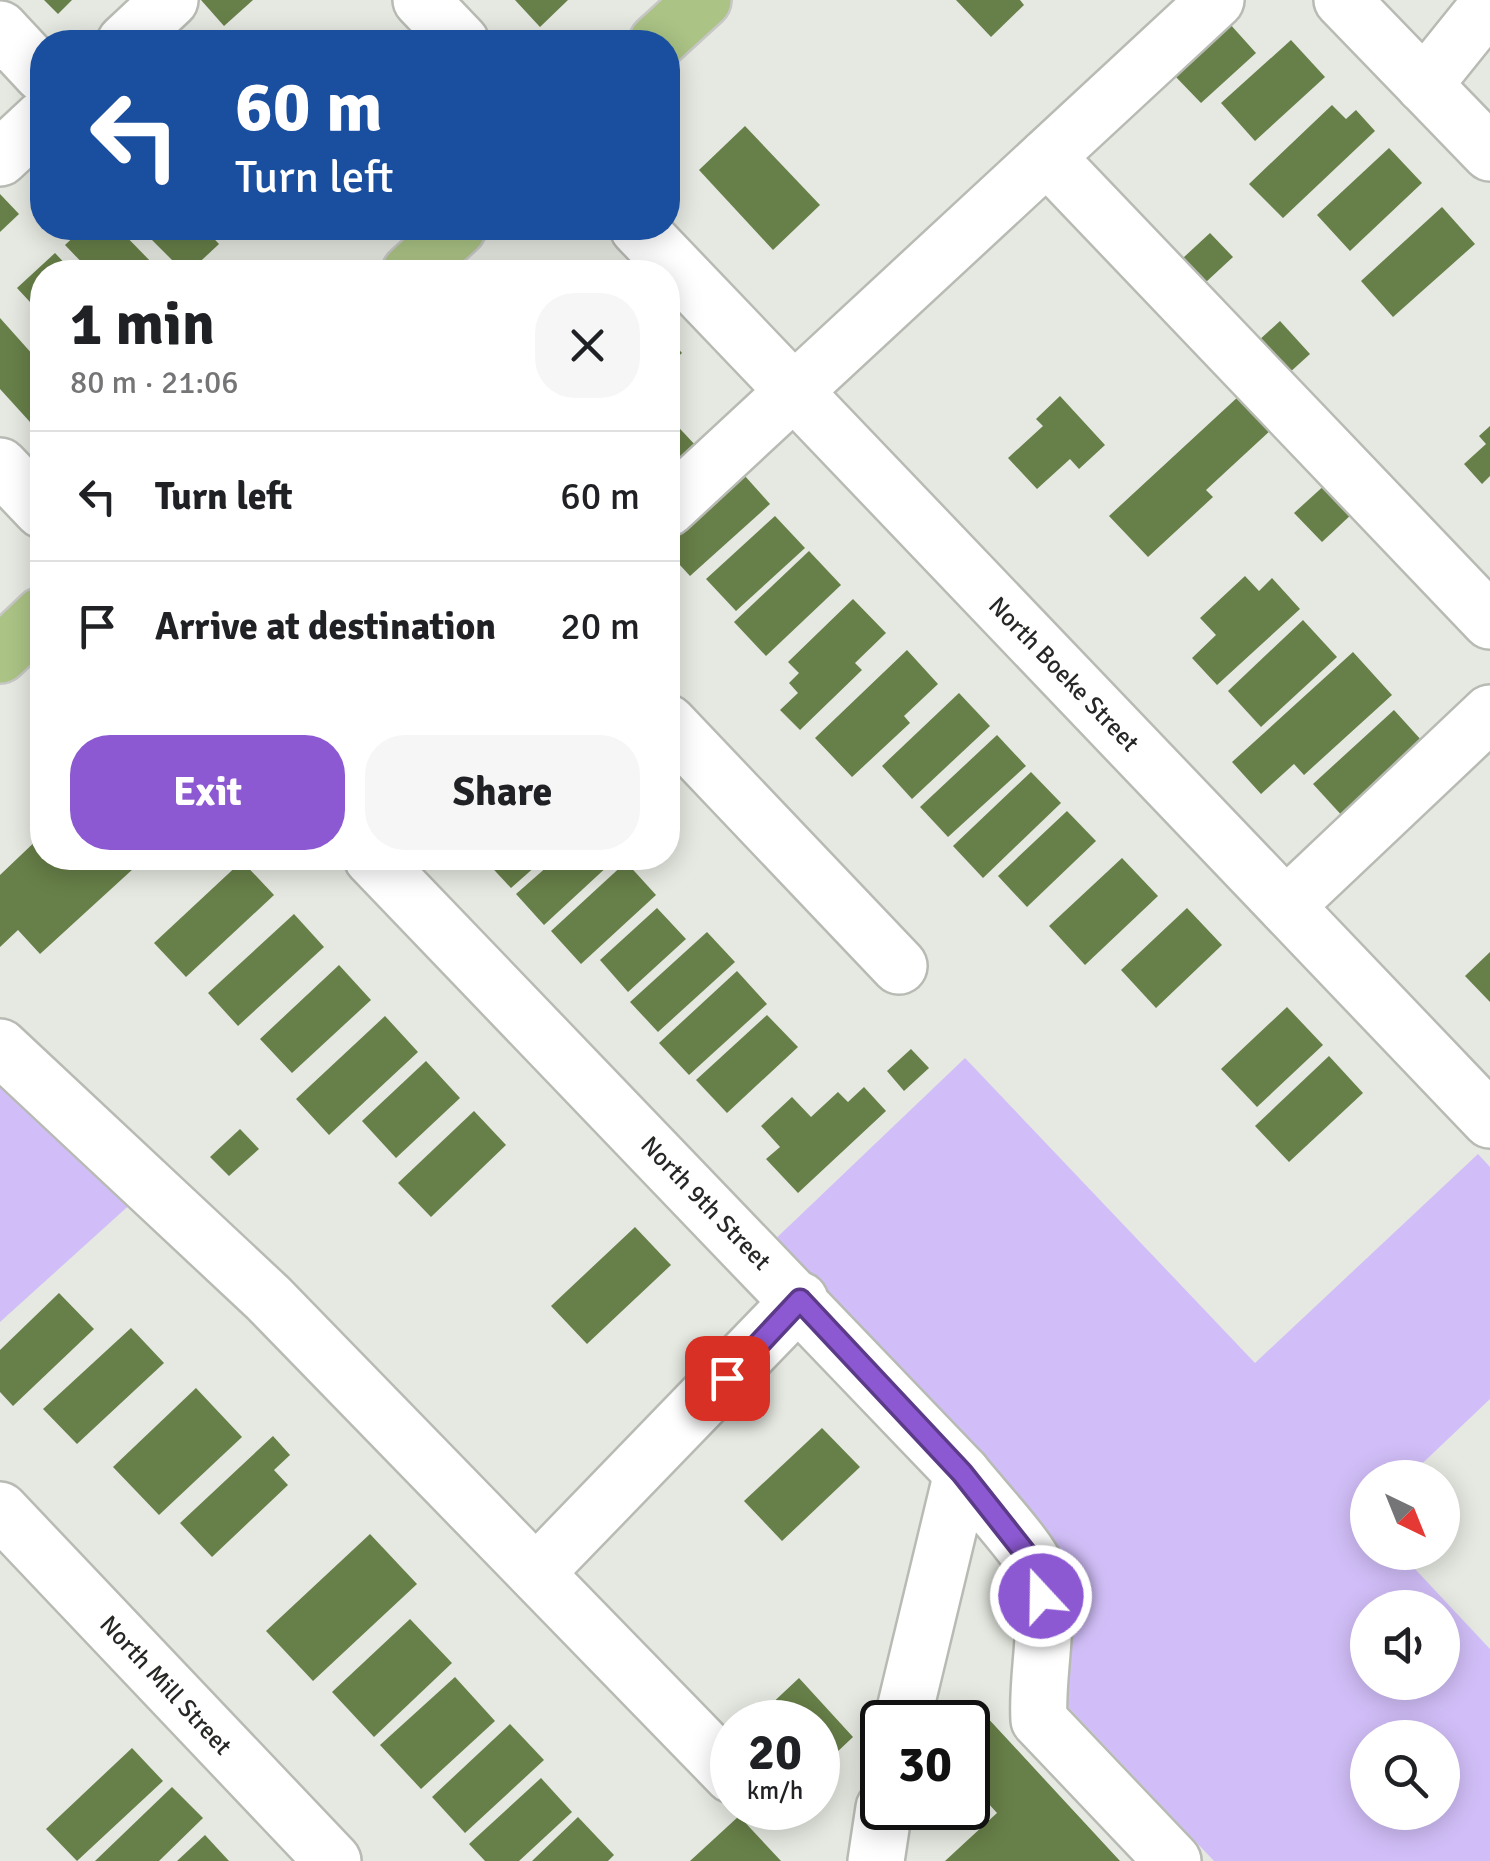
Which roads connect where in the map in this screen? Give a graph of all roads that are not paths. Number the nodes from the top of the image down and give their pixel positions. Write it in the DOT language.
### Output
graph roads {
  1 [pos="170,0"];
  2 [pos="421,0"];
  3 [pos="702,0"];
  4 [pos="1216,0"];
  5 [pos="1342,0"];
  6 [pos="1490,4"];
  7 [pos="0,29"];
  8 [pos="137,30"];
  9 [pos="450,30"];
  10 [pos="670,30"];
  11 [pos="30,61"];
  12 [pos="1424,84"];
  13 [pos="30,130"];
  14 [pos="1490,153"];
  15 [pos="1047,157"];
  16 [pos="0,158"];
  17 [pos="445,240"];
  18 [pos="650,240"];
  19 [pos="423,260"];
  20 [pos="669,260"];
  21 [pos="680,272"];
  22 [pos="795,391"];
  23 [pos="0,466"];
  24 [pos="30,497"];
  25 [pos="680,497"];
  26 [pos="1490,621"];
  27 [pos="30,626"];
  28 [pos="0,655"];
  29 [pos="1490,714"];
  30 [pos="680,736"];
  31 [pos="384,870"];
  32 [pos="1286,906"];
  33 [pos="899,966"];
  34 [pos="0,1048"];
  35 [pos="1490,1120"];
  36 [pos="800,1300"];
  37 [pos="962,1473"];
  38 [pos="0,1510"];
  39 [pos="536,1574"];
  40 [pos="907,1700"];
  41 [pos="710,1752"];
  42 [pos="881,1830"];
  43 [pos="333,1861"];
  44 [pos="876,1861"];
  45 [pos="1173,1861"];
  1 -- 8 [label="street"];
  2 -- 9 [label="street"];
  3 -- 10 [label="main road"];
  4 -- 15 [label="street"];
  5 -- 12 [label="street"];
  6 -- 12 [label="street"];
  7 -- 11 [label="street"];
  12 -- 14 [label="street"];
  13 -- 16 [label="street"];
  15 -- 22 [label="street"];
  15 -- 26 [label="street"];
  17 -- 19 [label="main road"];
  18 -- 20 [label="street, North Boeke Street"];
  21 -- 22 [label="street, North Boeke Street"];
  22 -- 25 [label="street"];
  22 -- 32 [label="street, North Boeke Street"];
  23 -- 24 [label="street"];
  27 -- 28 [label="main road"];
  29 -- 32 [label="street"];
  30 -- 33 [label="street"];
  31 -- 36 [label="street, North 9th Street"];
  32 -- 35 [label="street, North Boeke Street"];
  34 -- 39 [label="street"];
  36 -- 37 [label="street, North 9th Street"];
  36 -- 39 [label="street"];
  37 -- 40 [label="street"];
  37 -- 45 [label="street, North 9th Street"];
  38 -- 43 [label="street, North Mill Street"];
  39 -- 41 [label="street"];
  42 -- 44 [label="street"];
}
